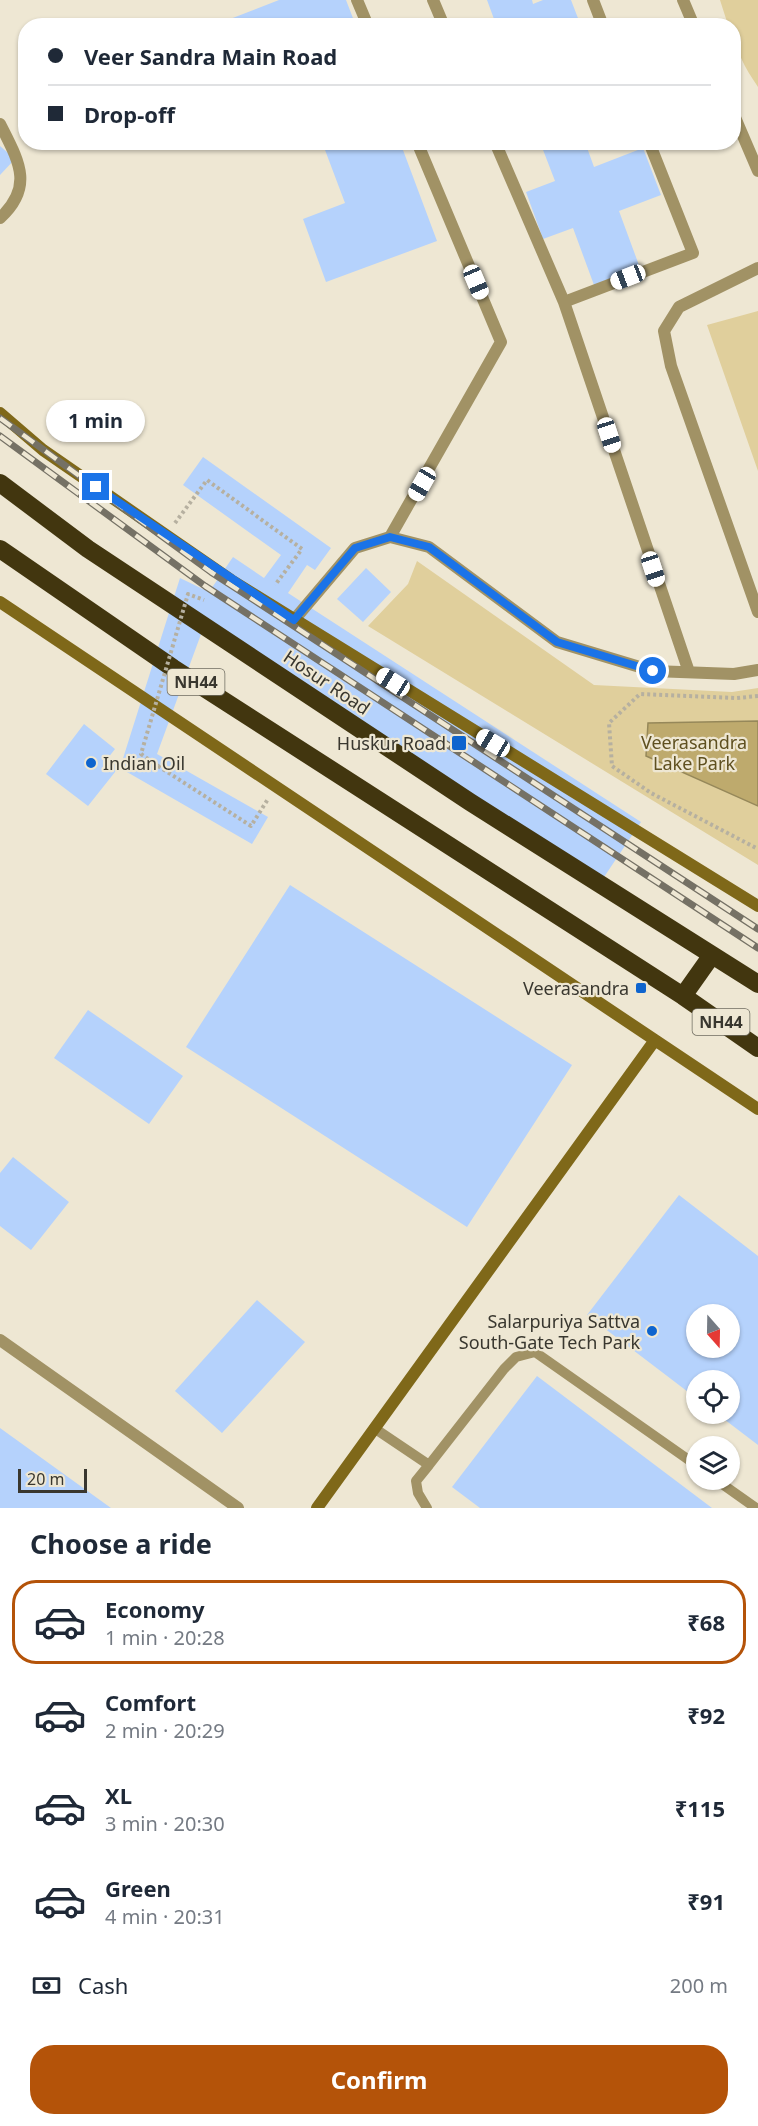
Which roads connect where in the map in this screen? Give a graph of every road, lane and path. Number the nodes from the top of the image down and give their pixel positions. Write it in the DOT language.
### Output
graph roads {
  1 [pos="357,0"];
  2 [pos="433,0"];
  3 [pos="593,0"];
  4 [pos="683,0"];
  5 [pos="365,18"];
  6 [pos="441,18"];
  7 [pos="600,18"];
  8 [pos="691,18"];
  9 [pos="0,124"];
  10 [pos="741,131"];
  11 [pos="420,150"];
  12 [pos="498,150"];
  13 [pos="652,150"];
  14 [pos="758,171"];
  15 [pos="0,218"];
  16 [pos="758,268"];
  17 [pos="564,302"];
  18 [pos="0,413"];
  19 [pos="0,483"];
  20 [pos="166,535"];
  21 [pos="390,537"];
  22 [pos="0,549"];
  23 [pos="275,585"];
  24 [pos="204,600"];
  25 [pos="0,602"];
  26 [pos="758,612"];
  27 [pos="294,620"];
  28 [pos="758,670"];
  29 [pos="689,672"];
  30 [pos="758,696"];
  31 [pos="275,788"];
  32 [pos="758,849"];
  33 [pos="758,906"];
  34 [pos="712,955"];
  35 [pos="758,984"];
  36 [pos="683,996"];
  37 [pos="655,1040"];
  38 [pos="758,1048"];
  39 [pos="758,1108"];
  40 [pos="0,1340"];
  41 [pos="374,1428"];
  42 [pos="686,1458"];
  43 [pos="429,1465"];
  44 [pos="731,1490"];
  45 [pos="238,1508"];
  46 [pos="316,1508"];
  47 [pos="427,1508"];
  48 [pos="756,1508"];
  1 -- 5 [label="street"];
  2 -- 6 [label="street"];
  3 -- 7 [label="street"];
  4 -- 8 [label="street"];
  9 -- 15 [label="street"];
  10 -- 14 [label="street"];
  11 -- 21 [label="street"];
  12 -- 17 [label="street"];
  13 -- 17 [label="street"];
  16 -- 26 [label="street"];
  17 -- 29 [label="street"];
  18 -- 20 [label="street"];
  19 -- 34 [label="highway, Hosur Road / NH44"];
  20 -- 23 [label="path"];
  20 -- 27 [label="street"];
  21 -- 27 [label="street"];
  21 -- 29 [label="street"];
  22 -- 36 [label="highway, NH44"];
  24 -- 31 [label="path, bridge"];
  25 -- 31 [label="street"];
  27 -- 33 [label="street"];
  28 -- 29 [label="street"];
  30 -- 32 [label="path"];
  31 -- 37 [label="street"];
  34 -- 35 [label="highway, Hosur Road / NH44"];
  34 -- 36 [label="highway"];
  36 -- 38 [label="highway, NH44"];
  37 -- 39 [label="street"];
  37 -- 41 [label="street"];
  40 -- 45 [label="street"];
  41 -- 43 [label="lane"];
  41 -- 46 [label="street"];
  42 -- 43 [label="lane"];
  43 -- 47 [label="lane"];
  44 -- 48 [label="lane"];
}
